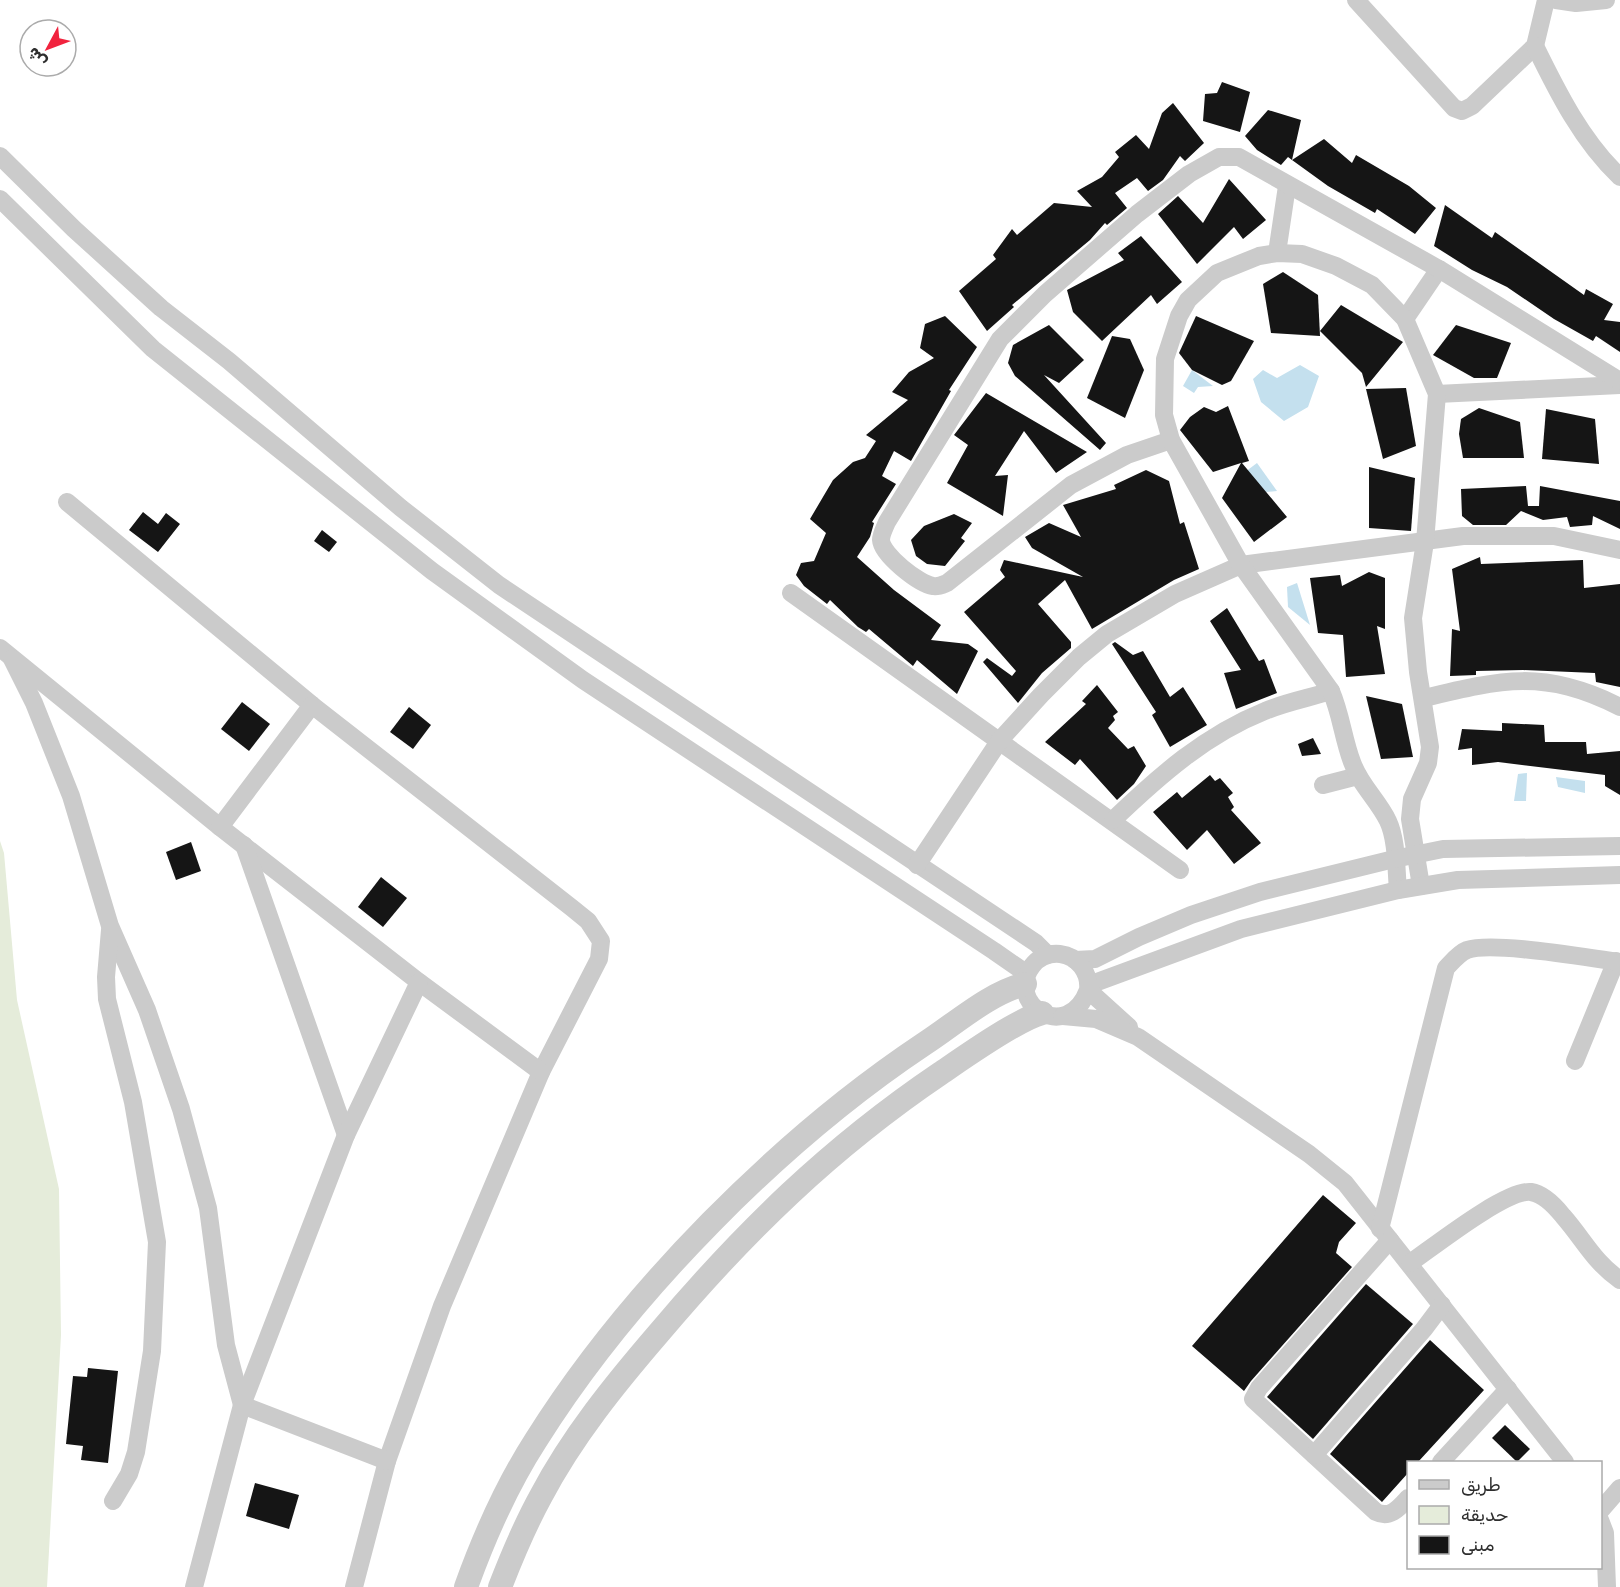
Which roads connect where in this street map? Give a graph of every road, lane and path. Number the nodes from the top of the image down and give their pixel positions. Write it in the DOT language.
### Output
graph roads {
  1 [pos="1356,0"];
  2 [pos="1546,0"];
  3 [pos="1556,0"];
  4 [pos="1606,0"];
  5 [pos="1535,46"];
  6 [pos="0,156"];
  7 [pos="1620,177"];
  8 [pos="1287,186"];
  9 [pos="0,199"];
  10 [pos="1276,253"];
  11 [pos="1439,269"];
  12 [pos="1405,319"];
  13 [pos="1620,383"];
  14 [pos="1437,394"];
  15 [pos="1171,440"];
  16 [pos="67,502"];
  17 [pos="1425,542"];
  18 [pos="1620,550"];
  19 [pos="1241,565"];
  20 [pos="791,593"];
  21 [pos="6,653"];
  22 [pos="1331,691"];
  23 [pos="1424,698"];
  24 [pos="312,705"];
  25 [pos="1620,707"];
  26 [pos="1000,740"];
  27 [pos="1358,776"];
  28 [pos="1323,785"];
  29 [pos="1412,799"];
  30 [pos="1380,806"];
  31 [pos="1113,820"];
  32 [pos="220,827"];
  33 [pos="244,845"];
  34 [pos="1620,846"];
  35 [pos="1416,855"];
  36 [pos="1394,859"];
  37 [pos="917,865"];
  38 [pos="1180,870"];
  39 [pos="1620,875"];
  40 [pos="1421,886"];
  41 [pos="1398,890"];
  42 [pos="110,926"];
  43 [pos="1048,955"];
  44 [pos="1075,960"];
  45 [pos="1618,962"];
  46 [pos="1026,981"];
  47 [pos="419,982"];
  48 [pos="1089,988"];
  49 [pos="1053,1015"];
  50 [pos="1138,1037"];
  51 [pos="1575,1061"];
  52 [pos="541,1072"];
  53 [pos="346,1135"];
  54 [pos="1385,1234"];
  55 [pos="1410,1263"];
  56 [pos="1620,1280"];
  57 [pos="1442,1305"];
  58 [pos="1508,1389"];
  59 [pos="242,1405"];
  60 [pos="1314,1455"];
  61 [pos="387,1461"];
  62 [pos="1442,1461"];
  63 [pos="1564,1461"];
  64 [pos="1620,1488"];
  65 [pos="1407,1499"];
  66 [pos="113,1501"];
  67 [pos="1602,1509"];
  68 [pos="1602,1525"];
  69 [pos="194,1587"];
  70 [pos="354,1587"];
  71 [pos="466,1587"];
  72 [pos="500,1587"];
  73 [pos="1607,1587"];
  1 -- 5 [label="street"];
  2 -- 5 [label="street"];
  3 -- 4 [label="street"];
  5 -- 7 [label="street"];
  6 -- 37 [label="street"];
  8 -- 10 [label="street"];
  8 -- 11 [label="street"];
  8 -- 15 [label="street"];
  9 -- 46 [label="street"];
  10 -- 12 [label="street"];
  10 -- 15 [label="street"];
  11 -- 12 [label="street"];
  11 -- 13 [label="street"];
  12 -- 14 [label="street"];
  13 -- 14 [label="street"];
  14 -- 17 [label="street"];
  15 -- 19 [label="street"];
  16 -- 24 [label="street"];
  17 -- 18 [label="street"];
  17 -- 19 [label="street"];
  17 -- 23 [label="street"];
  19 -- 22 [label="street"];
  19 -- 26 [label="street"];
  20 -- 26 [label="street"];
  21 -- 32 [label="street"];
  21 -- 42 [label="street"];
  22 -- 27 [label="street"];
  22 -- 31 [label="street"];
  23 -- 25 [label="street"];
  23 -- 29 [label="street"];
  24 -- 32 [label="street"];
  24 -- 52 [label="street"];
  26 -- 31 [label="street"];
  26 -- 37 [label="street"];
  27 -- 28 [label="street"];
  27 -- 30 [label="street"];
  29 -- 30 [label="street"];
  29 -- 35 [label="street"];
  30 -- 36 [label="street"];
  31 -- 38 [label="street"];
  32 -- 33 [label="street"];
  33 -- 47 [label="street"];
  33 -- 53 [label="street"];
  34 -- 35 [label="street"];
  35 -- 36 [label="street"];
  35 -- 40 [label="street"];
  36 -- 41 [label="street"];
  36 -- 44 [label="street"];
  37 -- 43 [label="street"];
  39 -- 40 [label="street"];
  40 -- 41 [label="street"];
  41 -- 48 [label="street"];
  42 -- 59 [label="street"];
  42 -- 66 [label="street"];
  43 -- 44 [label="street"];
  43 -- 46 [label="street"];
  44 -- 48 [label="street"];
  45 -- 51 [label="street"];
  45 -- 54 [label="street"];
  46 -- 49 [label="street"];
  46 -- 71 [label="street"];
  47 -- 52 [label="street"];
  47 -- 53 [label="street"];
  48 -- 49 [label="street"];
  48 -- 50 [label="street"];
  49 -- 50 [label="street"];
  49 -- 72 [label="street"];
  50 -- 54 [label="street"];
  52 -- 61 [label="street"];
  53 -- 59 [label="street"];
  54 -- 55 [label="street"];
  54 -- 60 [label="street"];
  55 -- 56 [label="street"];
  55 -- 57 [label="street"];
  57 -- 58 [label="street"];
  57 -- 60 [label="street"];
  58 -- 62 [label="street"];
  58 -- 63 [label="street"];
  59 -- 61 [label="street"];
  59 -- 69 [label="street"];
  60 -- 65 [label="street"];
  61 -- 70 [label="street"];
  64 -- 67 [label="street"];
  68 -- 73 [label="street"];
}
